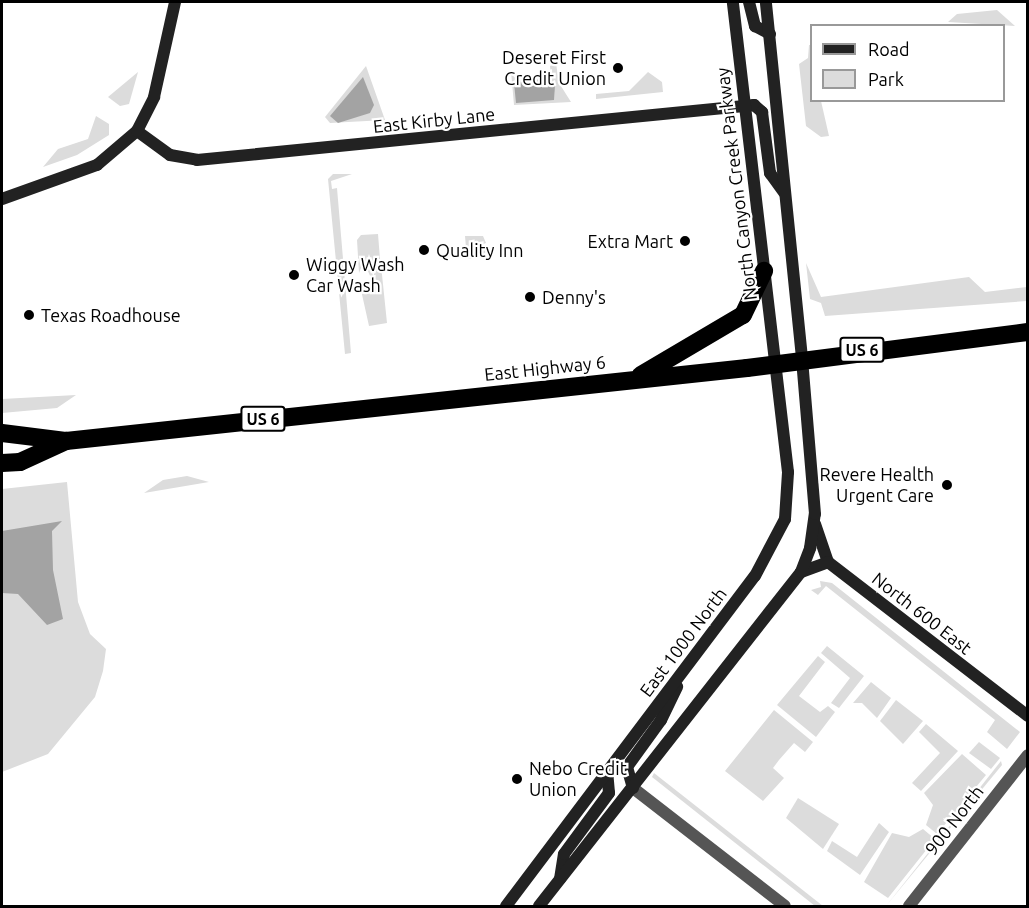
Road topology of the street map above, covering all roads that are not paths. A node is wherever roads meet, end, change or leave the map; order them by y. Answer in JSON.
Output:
{"nodes":[{"id":1,"x":175,"y":2,"type":"edge"},
{"id":2,"x":733,"y":2,"type":"edge"},
{"id":3,"x":749,"y":2,"type":"edge"},
{"id":4,"x":766,"y":2,"type":"edge"},
{"id":5,"x":770,"y":34,"type":"junction"},
{"id":6,"x":743,"y":106,"type":"junction"},
{"id":7,"x":137,"y":131,"type":"junction"},
{"id":8,"x":784,"y":192,"type":"junction"},
{"id":9,"x":2,"y":199,"type":"edge"},
{"id":10,"x":764,"y":271,"type":"junction"},
{"id":11,"x":1028,"y":332,"type":"edge"},
{"id":12,"x":802,"y":358,"type":"junction"},
{"id":13,"x":773,"y":363,"type":"junction"},
{"id":14,"x":634,"y":379,"type":"junction"},
{"id":15,"x":2,"y":434,"type":"edge"},
{"id":16,"x":66,"y":441,"type":"junction"},
{"id":17,"x":2,"y":463,"type":"edge"},
{"id":18,"x":814,"y":523,"type":"junction"},
{"id":19,"x":828,"y":562,"type":"junction"},
{"id":20,"x":801,"y":572,"type":"junction"},
{"id":21,"x":679,"y":677,"type":"junction"},
{"id":22,"x":1028,"y":717,"type":"edge"},
{"id":23,"x":1028,"y":755,"type":"edge"},
{"id":24,"x":608,"y":772,"type":"junction"},
{"id":25,"x":633,"y":788,"type":"junction"},
{"id":26,"x":560,"y":879,"type":"junction"},
{"id":27,"x":506,"y":906,"type":"edge"},
{"id":28,"x":539,"y":906,"type":"edge"},
{"id":29,"x":785,"y":906,"type":"edge"},
{"id":30,"x":909,"y":906,"type":"edge"}],
"edges":[{"from":1,"to":7,"type":"main road"},
{"from":2,"to":6,"type":"main road","name":"North Canyon Creek Parkway"},
{"from":3,"to":5,"type":"main road"},
{"from":4,"to":5,"type":"main road"},
{"from":5,"to":8,"type":"main road"},
{"from":6,"to":7,"type":"main road","name":"East Kirby Lane"},
{"from":6,"to":8,"type":"main road"},
{"from":6,"to":10,"type":"main road","name":"North Canyon Creek Parkway"},
{"from":7,"to":9,"type":"main road"},
{"from":8,"to":12,"type":"main road"},
{"from":10,"to":13,"type":"main road","name":"North Canyon Creek Parkway"},
{"from":10,"to":14,"type":"highway"},
{"from":11,"to":12,"type":"highway","name":"East Highway 6","number":"US 6"},
{"from":12,"to":13,"type":"highway","name":"East Highway 6","number":"US 6"},
{"from":12,"to":18,"type":"main road"},
{"from":13,"to":14,"type":"highway","name":"East Highway 6","number":"US 6"},
{"from":13,"to":21,"type":"main road","name":"East 1000 North"},
{"from":14,"to":16,"type":"highway","name":"East Highway 6","number":"US 6"},
{"from":15,"to":16,"type":"highway","name":"East Highway 6","number":"US 6"},
{"from":16,"to":17,"type":"highway","name":"East Highway 6","number":"US 6"},
{"from":18,"to":19,"type":"main road"},
{"from":18,"to":20,"type":"main road"},
{"from":19,"to":20,"type":"main road"},
{"from":19,"to":22,"type":"main road","name":"North 600 East"},
{"from":20,"to":25,"type":"main road"},
{"from":21,"to":24,"type":"main road","name":"East 1000 North"},
{"from":21,"to":25,"type":"main road"},
{"from":23,"to":30,"type":"street","name":"900 North"},
{"from":24,"to":26,"type":"main road"},
{"from":24,"to":27,"type":"main road","name":"East 1000 North"},
{"from":25,"to":26,"type":"main road"},
{"from":25,"to":29,"type":"street"},
{"from":26,"to":28,"type":"main road"}]}
